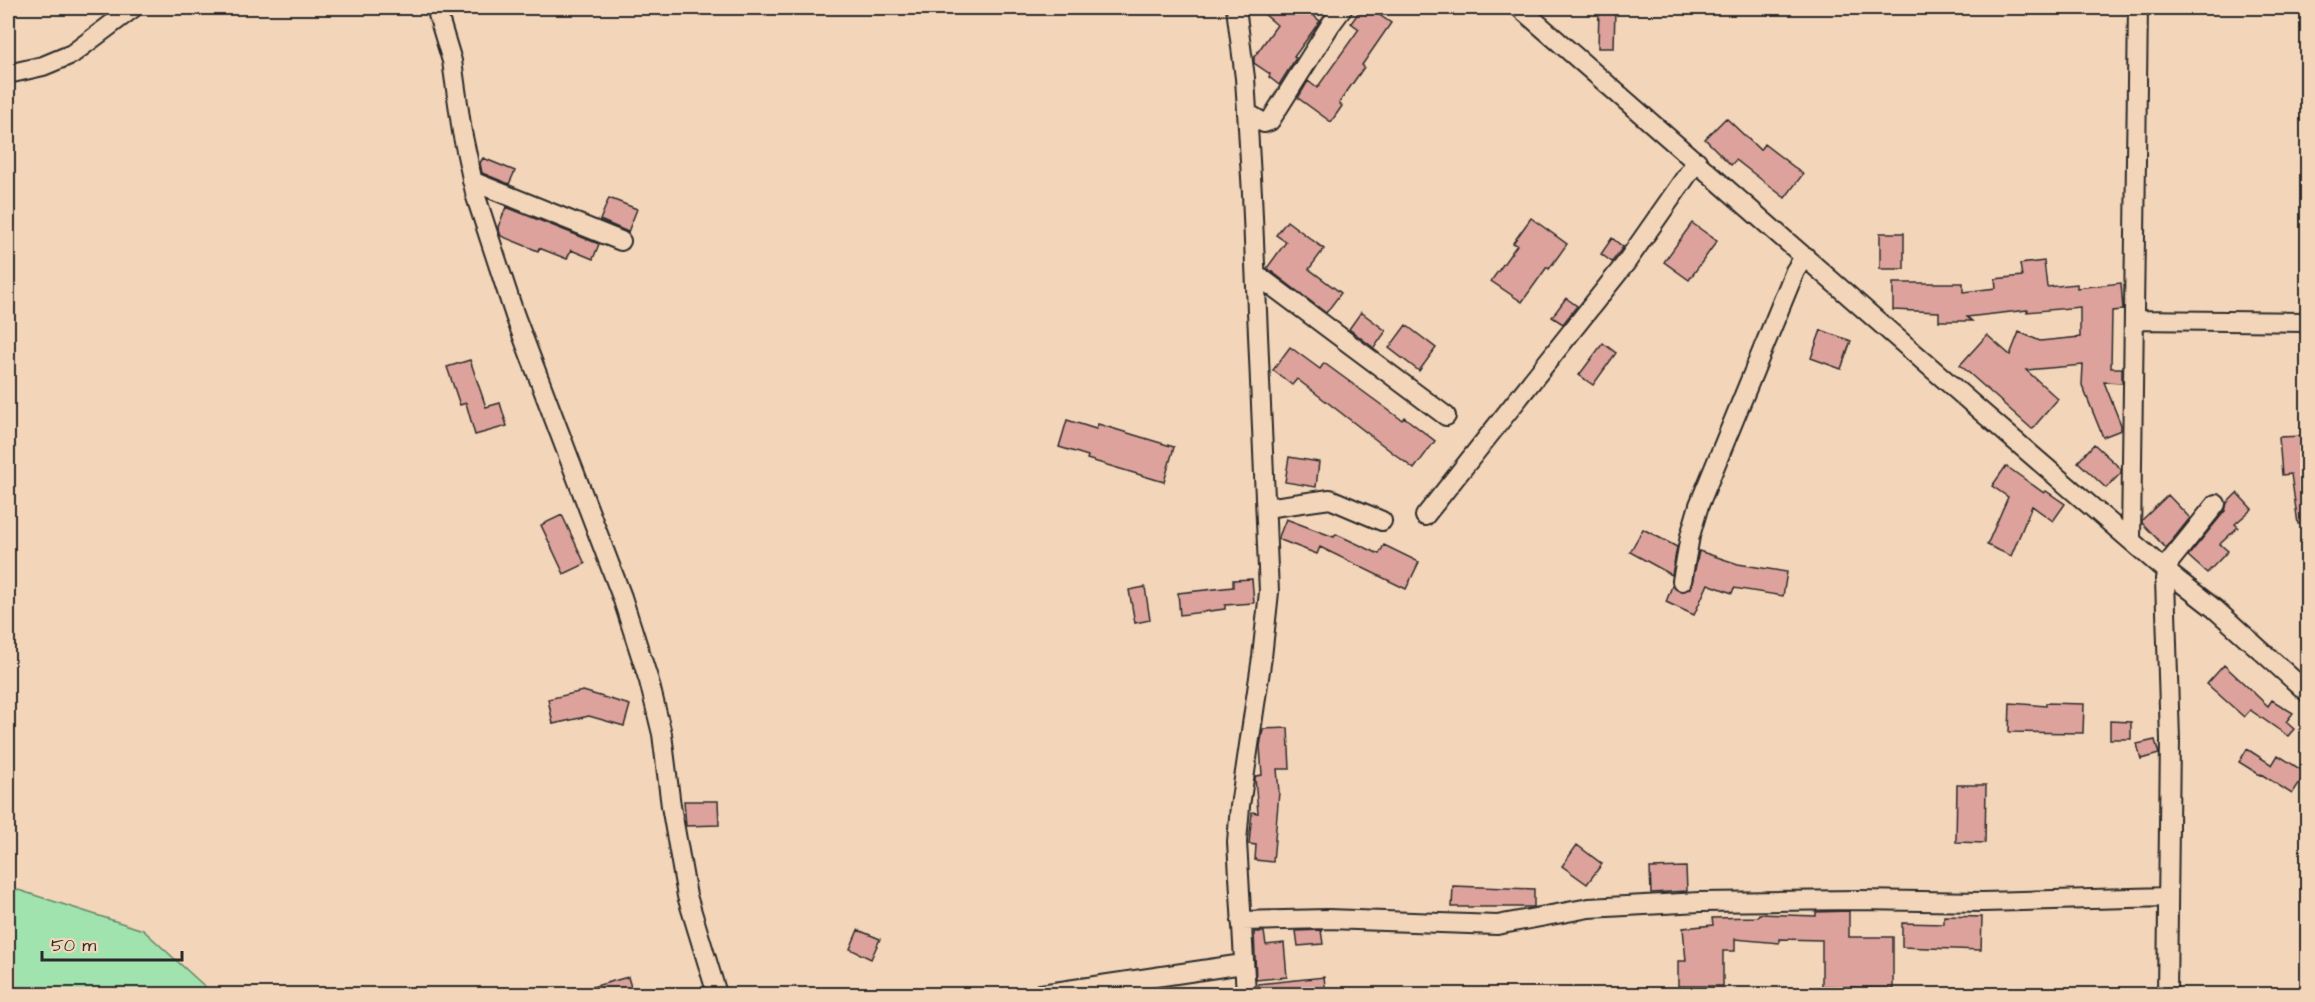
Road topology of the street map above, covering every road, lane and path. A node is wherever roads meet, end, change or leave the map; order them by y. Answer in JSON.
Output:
{"nodes":[{"id":1,"x":133,"y":8,"type":"edge"},
{"id":2,"x":436,"y":8,"type":"edge"},
{"id":3,"x":1236,"y":8,"type":"edge"},
{"id":4,"x":1343,"y":8,"type":"edge"},
{"id":5,"x":1520,"y":8,"type":"edge"},
{"id":6,"x":2138,"y":8,"type":"edge"},
{"id":7,"x":8,"y":74,"type":"edge"},
{"id":8,"x":1247,"y":113,"type":"junction"},
{"id":9,"x":1697,"y":161,"type":"junction"},
{"id":10,"x":472,"y":181,"type":"junction"},
{"id":11,"x":621,"y":241,"type":"dead end"},
{"id":12,"x":1805,"y":256,"type":"junction"},
{"id":13,"x":1256,"y":274,"type":"junction"},
{"id":14,"x":2134,"y":320,"type":"junction"},
{"id":15,"x":2307,"y":322,"type":"edge"},
{"id":16,"x":1446,"y":416,"type":"dead end"},
{"id":17,"x":2216,"y":504,"type":"dead end"},
{"id":18,"x":1266,"y":508,"type":"junction"},
{"id":19,"x":1425,"y":516,"type":"dead end"},
{"id":20,"x":1382,"y":521,"type":"dead end"},
{"id":21,"x":2131,"y":539,"type":"junction"},
{"id":22,"x":2166,"y":571,"type":"junction"},
{"id":23,"x":1682,"y":581,"type":"dead end"},
{"id":24,"x":2307,"y":693,"type":"edge"},
{"id":25,"x":2168,"y":897,"type":"junction"},
{"id":26,"x":1241,"y":921,"type":"junction"},
{"id":27,"x":1243,"y":964,"type":"junction"},
{"id":28,"x":717,"y":994,"type":"edge"},
{"id":29,"x":1041,"y":994,"type":"edge"},
{"id":30,"x":1246,"y":994,"type":"edge"},
{"id":31,"x":2167,"y":994,"type":"edge"}],
"edges":[{"from":1,"to":7,"type":"street"},
{"from":2,"to":10,"type":"street"},
{"from":3,"to":8,"type":"street"},
{"from":4,"to":8,"type":"street"},
{"from":5,"to":9,"type":"street"},
{"from":6,"to":14,"type":"street"},
{"from":8,"to":13,"type":"street"},
{"from":9,"to":12,"type":"street"},
{"from":9,"to":19,"type":"street"},
{"from":10,"to":11,"type":"street"},
{"from":10,"to":28,"type":"street"},
{"from":12,"to":21,"type":"street"},
{"from":12,"to":23,"type":"street"},
{"from":13,"to":16,"type":"street"},
{"from":13,"to":18,"type":"street"},
{"from":14,"to":15,"type":"street"},
{"from":14,"to":21,"type":"street"},
{"from":17,"to":22,"type":"street"},
{"from":18,"to":20,"type":"street"},
{"from":18,"to":26,"type":"street"},
{"from":21,"to":22,"type":"street"},
{"from":22,"to":24,"type":"street"},
{"from":22,"to":25,"type":"street"},
{"from":25,"to":26,"type":"street"},
{"from":25,"to":31,"type":"street"},
{"from":26,"to":27,"type":"street"},
{"from":27,"to":29,"type":"street"},
{"from":27,"to":30,"type":"street"}]}
